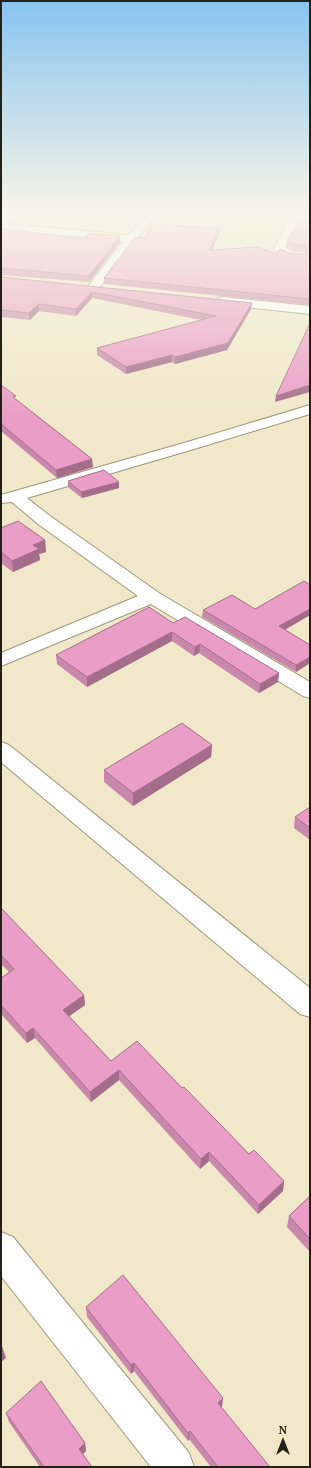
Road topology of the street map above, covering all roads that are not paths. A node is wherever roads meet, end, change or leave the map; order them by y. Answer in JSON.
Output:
{"nodes":[{"id":1,"x":99,"y":280,"type":"edge"},
{"id":2,"x":78,"y":287,"type":"edge"},
{"id":3,"x":93,"y":288,"type":"junction"},
{"id":4,"x":108,"y":290,"type":"edge"},
{"id":5,"x":213,"y":301,"type":"edge"},
{"id":6,"x":310,"y":310,"type":"edge"},
{"id":7,"x":310,"y":409,"type":"edge"},
{"id":8,"x":8,"y":498,"type":"edge"},
{"id":9,"x":152,"y":597,"type":"junction"},
{"id":10,"x":1,"y":660,"type":"edge"},
{"id":11,"x":310,"y":691,"type":"edge"},
{"id":12,"x":1,"y":750,"type":"edge"},
{"id":13,"x":310,"y":1005,"type":"edge"},
{"id":14,"x":1,"y":1249,"type":"edge"},
{"id":15,"x":175,"y":1467,"type":"edge"}],
"edges":[{"from":1,"to":3,"type":"street"},
{"from":2,"to":3,"type":"street"},
{"from":3,"to":4,"type":"street"},
{"from":5,"to":6,"type":"street"},
{"from":7,"to":8,"type":"street"},
{"from":8,"to":9,"type":"street"},
{"from":9,"to":10,"type":"street"},
{"from":9,"to":11,"type":"street"},
{"from":12,"to":13,"type":"street"},
{"from":14,"to":15,"type":"street"}]}
